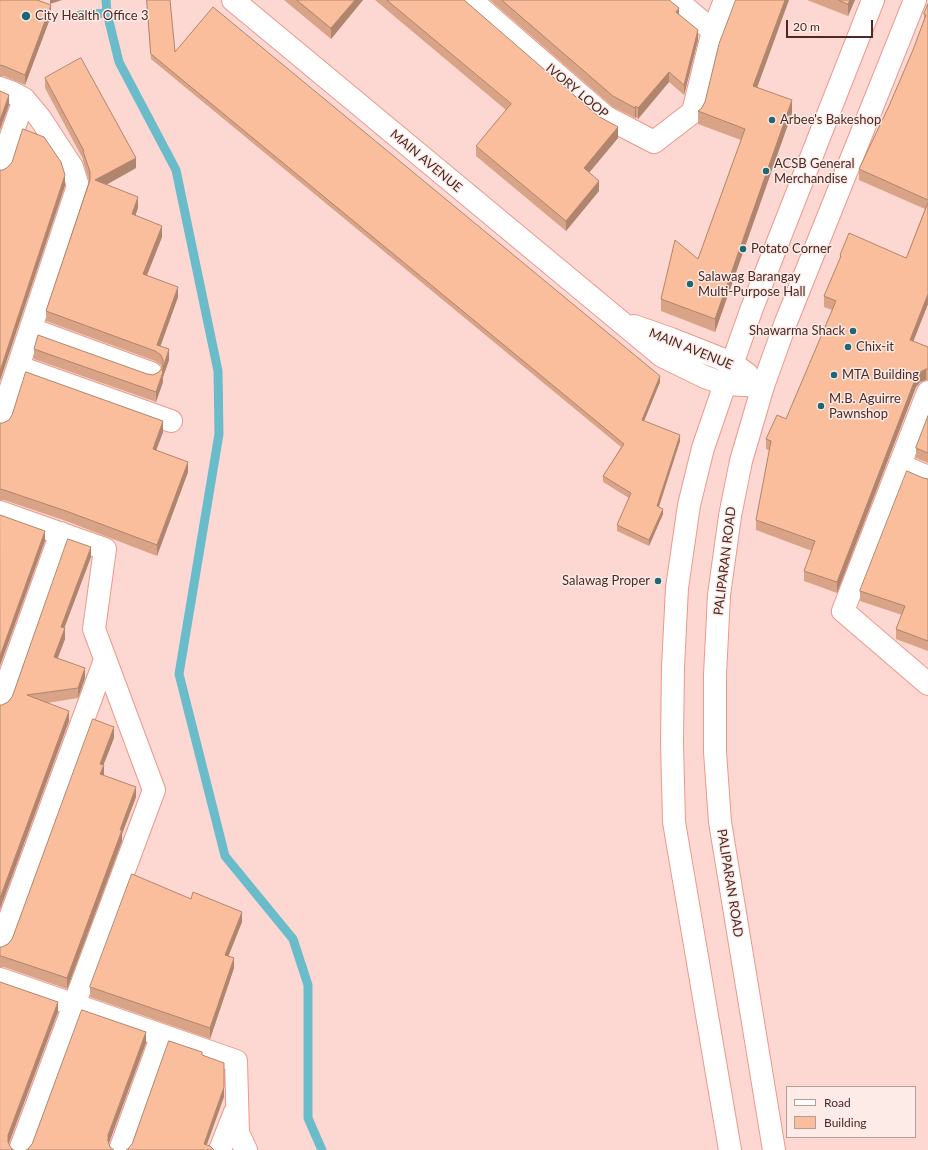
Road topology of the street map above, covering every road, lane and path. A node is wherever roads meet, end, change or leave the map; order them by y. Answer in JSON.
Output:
{"nodes":[{"id":1,"x":233,"y":0,"type":"edge"},
{"id":2,"x":471,"y":0,"type":"edge"},
{"id":3,"x":676,"y":0,"type":"edge"},
{"id":4,"x":725,"y":0,"type":"edge"},
{"id":5,"x":873,"y":0,"type":"edge"},
{"id":6,"x":915,"y":0,"type":"edge"},
{"id":7,"x":713,"y":31,"type":"junction"},
{"id":8,"x":0,"y":88,"type":"edge"},
{"id":9,"x":24,"y":99,"type":"junction"},
{"id":10,"x":0,"y":168,"type":"edge"},
{"id":11,"x":31,"y":329,"type":"junction"},
{"id":12,"x":19,"y":367,"type":"junction"},
{"id":13,"x":151,"y":373,"type":"edge"},
{"id":14,"x":728,"y":374,"type":"junction"},
{"id":15,"x":763,"y":386,"type":"junction"},
{"id":16,"x":928,"y":392,"type":"edge"},
{"id":17,"x":0,"y":421,"type":"edge"},
{"id":18,"x":171,"y":421,"type":"dead end"},
{"id":19,"x":900,"y":465,"type":"junction"},
{"id":20,"x":928,"y":476,"type":"edge"},
{"id":21,"x":0,"y":512,"type":"edge"},
{"id":22,"x":61,"y":533,"type":"junction"},
{"id":23,"x":105,"y":660,"type":"junction"},
{"id":24,"x":926,"y":676,"type":"edge"},
{"id":25,"x":0,"y":703,"type":"edge"},
{"id":26,"x":0,"y":945,"type":"edge"},
{"id":27,"x":0,"y":979,"type":"edge"},
{"id":28,"x":74,"y":1005,"type":"junction"},
{"id":29,"x":162,"y":1035,"type":"junction"},
{"id":30,"x":237,"y":1107,"type":"junction"},
{"id":31,"x":20,"y":1150,"type":"edge"},
{"id":32,"x":120,"y":1150,"type":"edge"},
{"id":33,"x":220,"y":1150,"type":"edge"},
{"id":34,"x":246,"y":1150,"type":"edge"},
{"id":35,"x":730,"y":1150,"type":"edge"},
{"id":36,"x":774,"y":1150,"type":"edge"}],
"edges":[{"from":1,"to":14,"type":"street","name":"MAIN AVENUE"},
{"from":2,"to":7,"type":"street","name":"IVORY LOOP"},
{"from":3,"to":7,"type":"street"},
{"from":4,"to":7,"type":"street","name":"IVORY LOOP"},
{"from":5,"to":14,"type":"street"},
{"from":6,"to":15,"type":"street","name":"PALIPARAN ROAD"},
{"from":8,"to":9,"type":"street"},
{"from":9,"to":10,"type":"street"},
{"from":9,"to":11,"type":"street"},
{"from":11,"to":12,"type":"street"},
{"from":11,"to":13,"type":"street"},
{"from":12,"to":17,"type":"street"},
{"from":12,"to":18,"type":"street"},
{"from":14,"to":15,"type":"street","name":"MAIN AVENUE"},
{"from":14,"to":35,"type":"street"},
{"from":15,"to":36,"type":"street","name":"PALIPARAN ROAD"},
{"from":16,"to":19,"type":"street"},
{"from":19,"to":20,"type":"street"},
{"from":19,"to":24,"type":"street"},
{"from":21,"to":22,"type":"street"},
{"from":22,"to":23,"type":"street"},
{"from":22,"to":25,"type":"street"},
{"from":23,"to":26,"type":"street"},
{"from":23,"to":28,"type":"street"},
{"from":27,"to":28,"type":"street"},
{"from":28,"to":29,"type":"street"},
{"from":28,"to":31,"type":"street"},
{"from":29,"to":30,"type":"street"},
{"from":29,"to":32,"type":"street"},
{"from":30,"to":33,"type":"street"},
{"from":30,"to":34,"type":"street"}]}
